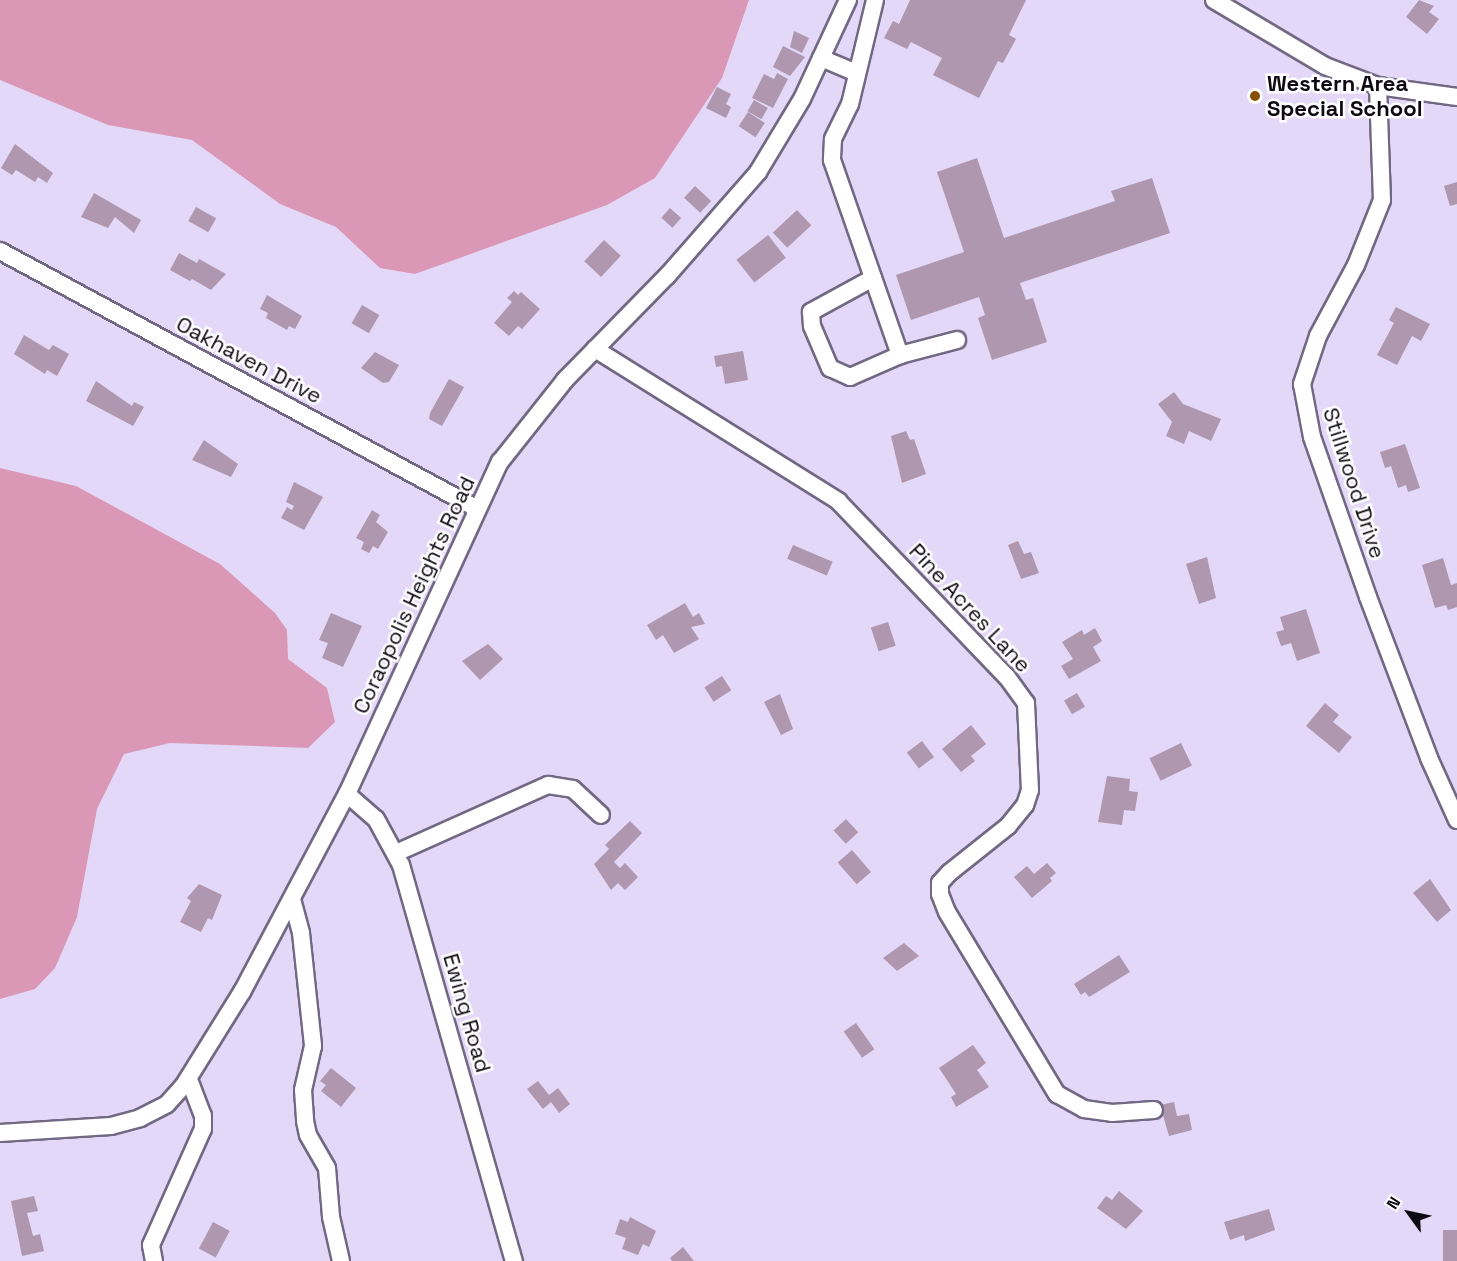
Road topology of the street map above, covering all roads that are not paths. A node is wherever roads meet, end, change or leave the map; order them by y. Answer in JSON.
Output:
{"nodes":[{"id":1,"x":848,"y":0,"type":"edge"},
{"id":2,"x":875,"y":0,"type":"edge"},
{"id":3,"x":1214,"y":0,"type":"edge"},
{"id":4,"x":821,"y":58,"type":"junction"},
{"id":5,"x":857,"y":73,"type":"junction"},
{"id":6,"x":1378,"y":86,"type":"junction"},
{"id":7,"x":1457,"y":97,"type":"edge"},
{"id":8,"x":0,"y":251,"type":"edge"},
{"id":9,"x":873,"y":278,"type":"junction"},
{"id":10,"x":957,"y":340,"type":"dead end"},
{"id":11,"x":595,"y":349,"type":"junction"},
{"id":12,"x":900,"y":356,"type":"junction"},
{"id":13,"x":476,"y":508,"type":"junction"},
{"id":14,"x":347,"y":794,"type":"junction"},
{"id":15,"x":601,"y":815,"type":"dead end"},
{"id":16,"x":1457,"y":819,"type":"edge"},
{"id":17,"x":396,"y":853,"type":"junction"},
{"id":18,"x":292,"y":899,"type":"junction"},
{"id":19,"x":189,"y":1079,"type":"junction"},
{"id":20,"x":1154,"y":1110,"type":"dead end"},
{"id":21,"x":0,"y":1133,"type":"edge"},
{"id":22,"x":154,"y":1261,"type":"edge"},
{"id":23,"x":341,"y":1261,"type":"edge"},
{"id":24,"x":514,"y":1261,"type":"edge"}],
"edges":[{"from":1,"to":4,"type":"street","name":"Coraopolis Heights Road"},
{"from":2,"to":5,"type":"street"},
{"from":3,"to":6,"type":"street"},
{"from":4,"to":5,"type":"street"},
{"from":4,"to":11,"type":"street","name":"Coraopolis Heights Road"},
{"from":5,"to":9,"type":"street"},
{"from":6,"to":7,"type":"street"},
{"from":6,"to":16,"type":"street","name":"Stillwood Drive"},
{"from":8,"to":13,"type":"street","name":"Oakhaven Drive"},
{"from":9,"to":12,"type":"street"},
{"from":9,"to":12,"type":"street"},
{"from":10,"to":12,"type":"street"},
{"from":11,"to":13,"type":"street","name":"Coraopolis Heights Road"},
{"from":11,"to":20,"type":"street","name":"Pine Acres Lane"},
{"from":13,"to":14,"type":"street","name":"Coraopolis Heights Road"},
{"from":14,"to":17,"type":"street","name":"Ewing Road"},
{"from":14,"to":18,"type":"street","name":"Coraopolis Heights Road"},
{"from":15,"to":17,"type":"street"},
{"from":17,"to":24,"type":"street","name":"Ewing Road"},
{"from":18,"to":19,"type":"street","name":"Coraopolis Heights Road"},
{"from":18,"to":23,"type":"street"},
{"from":19,"to":21,"type":"street","name":"Coraopolis Heights Road"},
{"from":19,"to":22,"type":"street"}]}
